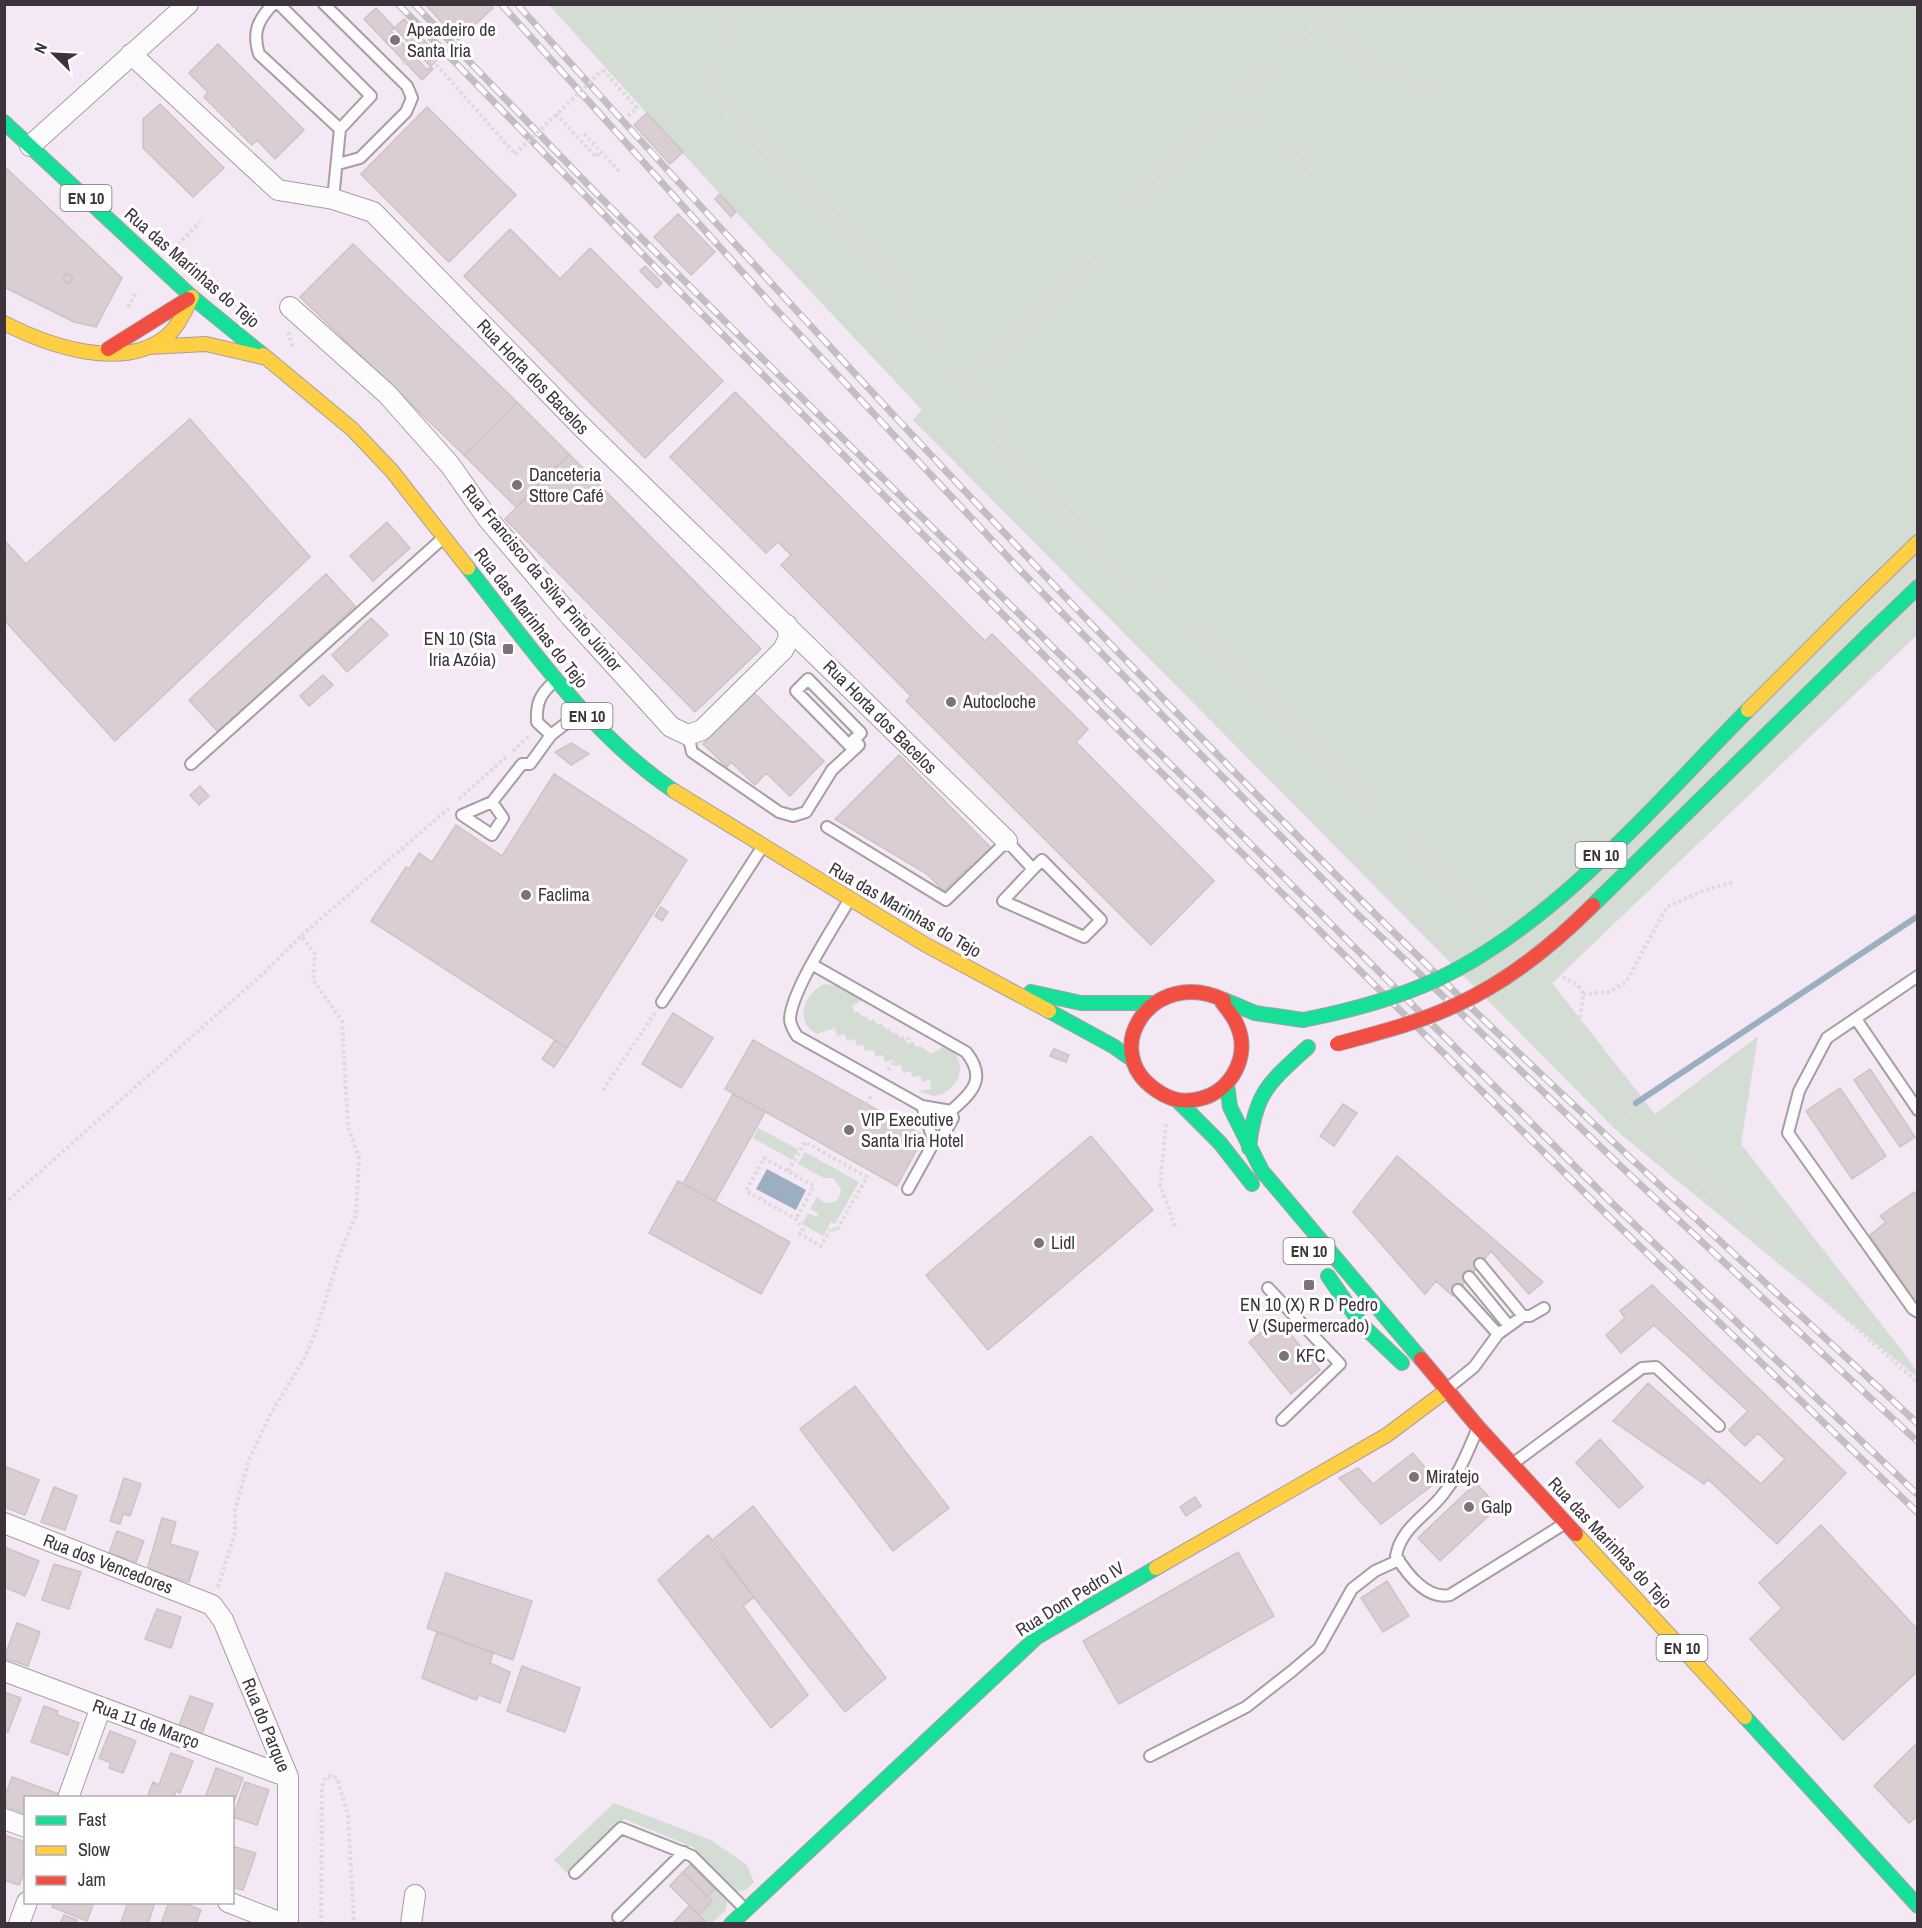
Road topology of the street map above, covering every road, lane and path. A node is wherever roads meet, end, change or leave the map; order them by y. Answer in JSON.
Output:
{"nodes":[{"id":1,"x":188,"y":4,"type":"edge"},
{"id":2,"x":273,"y":4,"type":"edge"},
{"id":3,"x":279,"y":4,"type":"edge"},
{"id":4,"x":324,"y":4,"type":"edge"},
{"id":5,"x":708,"y":4,"type":"edge"},
{"id":6,"x":1341,"y":4,"type":"edge"},
{"id":7,"x":1310,"y":28,"type":"junction"},
{"id":8,"x":131,"y":54,"type":"junction"},
{"id":9,"x":393,"y":73,"type":"junction"},
{"id":10,"x":1438,"y":88,"type":"dead end"},
{"id":11,"x":1230,"y":106,"type":"junction"},
{"id":12,"x":556,"y":114,"type":"junction"},
{"id":13,"x":627,"y":117,"type":"dead end"},
{"id":14,"x":4,"y":122,"type":"edge"},
{"id":15,"x":340,"y":129,"type":"junction"},
{"id":16,"x":584,"y":134,"type":"dead end"},
{"id":17,"x":30,"y":146,"type":"junction"},
{"id":18,"x":601,"y":152,"type":"junction"},
{"id":19,"x":338,"y":164,"type":"junction"},
{"id":20,"x":1312,"y":171,"type":"dead end"},
{"id":21,"x":620,"y":172,"type":"dead end"},
{"id":22,"x":333,"y":199,"type":"junction"},
{"id":23,"x":200,"y":222,"type":"dead end"},
{"id":24,"x":141,"y":250,"type":"junction"},
{"id":25,"x":172,"y":251,"type":"dead end"},
{"id":26,"x":157,"y":286,"type":"dead end"},
{"id":27,"x":192,"y":297,"type":"junction"},
{"id":28,"x":158,"y":301,"type":"dead end"},
{"id":29,"x":290,"y":307,"type":"dead end"},
{"id":30,"x":4,"y":323,"type":"edge"},
{"id":31,"x":144,"y":325,"type":"junction"},
{"id":32,"x":150,"y":347,"type":"junction"},
{"id":33,"x":106,"y":351,"type":"junction"},
{"id":34,"x":269,"y":359,"type":"junction"},
{"id":35,"x":963,"y":376,"type":"junction"},
{"id":36,"x":978,"y":377,"type":"junction"},
{"id":37,"x":972,"y":393,"type":"junction"},
{"id":38,"x":445,"y":537,"type":"junction"},
{"id":39,"x":1917,"y":542,"type":"edge"},
{"id":40,"x":1917,"y":587,"type":"edge"},
{"id":41,"x":787,"y":625,"type":"junction"},
{"id":42,"x":841,"y":678,"type":"junction"},
{"id":43,"x":556,"y":680,"type":"junction"},
{"id":44,"x":824,"y":695,"type":"junction"},
{"id":45,"x":865,"y":702,"type":"junction"},
{"id":46,"x":582,"y":711,"type":"junction"},
{"id":47,"x":847,"y":719,"type":"junction"},
{"id":48,"x":542,"y":725,"type":"junction"},
{"id":49,"x":551,"y":735,"type":"junction"},
{"id":50,"x":688,"y":735,"type":"junction"},
{"id":51,"x":854,"y":739,"type":"junction"},
{"id":52,"x":191,"y":764,"type":"dead end"},
{"id":53,"x":492,"y":801,"type":"dead end"},
{"id":54,"x":827,"y":827,"type":"dead end"},
{"id":55,"x":1007,"y":841,"type":"junction"},
{"id":56,"x":762,"y":846,"type":"junction"},
{"id":57,"x":1033,"y":869,"type":"junction"},
{"id":58,"x":1734,"y":882,"type":"dead end"},
{"id":59,"x":850,"y":899,"type":"junction"},
{"id":60,"x":1497,"y":924,"type":"dead end"},
{"id":61,"x":301,"y":936,"type":"junction"},
{"id":62,"x":813,"y":965,"type":"junction"},
{"id":63,"x":1545,"y":966,"type":"dead end"},
{"id":64,"x":1917,"y":976,"type":"edge"},
{"id":65,"x":986,"y":978,"type":"junction"},
{"id":66,"x":1583,"y":994,"type":"junction"},
{"id":67,"x":662,"y":1002,"type":"joint"},
{"id":68,"x":1222,"y":1002,"type":"junction"},
{"id":69,"x":1152,"y":1003,"type":"junction"},
{"id":70,"x":1856,"y":1018,"type":"junction"},
{"id":71,"x":917,"y":1024,"type":"junction"},
{"id":72,"x":1323,"y":1045,"type":"junction"},
{"id":73,"x":1288,"y":1049,"type":"dead end"},
{"id":74,"x":1259,"y":1057,"type":"dead end"},
{"id":75,"x":1133,"y":1060,"type":"junction"},
{"id":76,"x":1240,"y":1065,"type":"junction"},
{"id":77,"x":880,"y":1082,"type":"junction"},
{"id":78,"x":1227,"y":1085,"type":"junction"},
{"id":79,"x":603,"y":1090,"type":"dead end"},
{"id":80,"x":1178,"y":1101,"type":"junction"},
{"id":81,"x":866,"y":1104,"type":"dead end"},
{"id":82,"x":922,"y":1106,"type":"junction"},
{"id":83,"x":1917,"y":1110,"type":"edge"},
{"id":84,"x":951,"y":1111,"type":"junction"},
{"id":85,"x":1167,"y":1119,"type":"dead end"},
{"id":86,"x":934,"y":1142,"type":"junction"},
{"id":87,"x":1249,"y":1148,"type":"junction"},
{"id":88,"x":788,"y":1171,"type":"junction"},
{"id":89,"x":908,"y":1190,"type":"dead end"},
{"id":90,"x":1262,"y":1195,"type":"dead end"},
{"id":91,"x":4,"y":1204,"type":"edge"},
{"id":92,"x":796,"y":1219,"type":"junction"},
{"id":93,"x":1176,"y":1228,"type":"dead end"},
{"id":94,"x":1480,"y":1264,"type":"dead end"},
{"id":95,"x":1320,"y":1266,"type":"dead end"},
{"id":96,"x":1469,"y":1277,"type":"dead end"},
{"id":97,"x":1269,"y":1288,"type":"dead end"},
{"id":98,"x":1458,"y":1290,"type":"dead end"},
{"id":99,"x":1544,"y":1308,"type":"dead end"},
{"id":100,"x":1917,"y":1312,"type":"edge"},
{"id":101,"x":1523,"y":1316,"type":"junction"},
{"id":102,"x":1509,"y":1326,"type":"junction"},
{"id":103,"x":1498,"y":1334,"type":"junction"},
{"id":104,"x":1917,"y":1383,"type":"edge"},
{"id":105,"x":1447,"y":1389,"type":"junction"},
{"id":106,"x":1282,"y":1420,"type":"dead end"},
{"id":107,"x":1719,"y":1426,"type":"dead end"},
{"id":108,"x":1478,"y":1427,"type":"junction"},
{"id":109,"x":1512,"y":1464,"type":"junction"},
{"id":110,"x":1566,"y":1522,"type":"junction"},
{"id":111,"x":4,"y":1523,"type":"edge"},
{"id":112,"x":1399,"y":1560,"type":"junction"},
{"id":113,"x":212,"y":1605,"type":"junction"},
{"id":114,"x":4,"y":1671,"type":"edge"},
{"id":115,"x":101,"y":1707,"type":"junction"},
{"id":116,"x":1150,"y":1756,"type":"dead end"},
{"id":117,"x":288,"y":1777,"type":"junction"},
{"id":118,"x":68,"y":1796,"type":"edge"},
{"id":119,"x":4,"y":1819,"type":"edge"},
{"id":120,"x":24,"y":1826,"type":"edge"},
{"id":121,"x":684,"y":1852,"type":"junction"},
{"id":122,"x":575,"y":1873,"type":"dead end"},
{"id":123,"x":415,"y":1895,"type":"dead end"},
{"id":124,"x":26,"y":1904,"type":"edge"},
{"id":125,"x":234,"y":1904,"type":"edge"},
{"id":126,"x":1917,"y":1906,"type":"edge"},
{"id":127,"x":746,"y":1909,"type":"junction"},
{"id":128,"x":618,"y":1917,"type":"dead end"},
{"id":129,"x":19,"y":1923,"type":"edge"},
{"id":130,"x":286,"y":1923,"type":"edge"},
{"id":131,"x":321,"y":1923,"type":"edge"},
{"id":132,"x":354,"y":1923,"type":"edge"},
{"id":133,"x":411,"y":1923,"type":"edge"},
{"id":134,"x":731,"y":1923,"type":"edge"}],
"edges":[{"from":1,"to":8,"type":"street"},
{"from":2,"to":15,"type":"lane"},
{"from":3,"to":15,"type":"lane"},
{"from":4,"to":9,"type":"lane"},
{"from":5,"to":35,"type":"path"},
{"from":6,"to":7,"type":"path"},
{"from":7,"to":10,"type":"path"},
{"from":7,"to":11,"type":"path"},
{"from":8,"to":17,"type":"street"},
{"from":8,"to":22,"type":"street","name":"Rua Horta dos Bacelos"},
{"from":9,"to":12,"type":"path","bridge":true},
{"from":9,"to":19,"type":"lane"},
{"from":11,"to":20,"type":"path"},
{"from":11,"to":36,"type":"path"},
{"from":12,"to":13,"type":"path","bridge":true},
{"from":12,"to":18,"type":"path"},
{"from":14,"to":17,"type":"main road","name":"Rua das Marinhas do Tejo","number":"EN 10"},
{"from":15,"to":19,"type":"lane"},
{"from":16,"to":18,"type":"path"},
{"from":17,"to":24,"type":"main road","name":"Rua das Marinhas do Tejo","number":"EN 10"},
{"from":18,"to":21,"type":"path"},
{"from":19,"to":22,"type":"lane"},
{"from":22,"to":41,"type":"street","name":"Rua Horta dos Bacelos"},
{"from":23,"to":25,"type":"path"},
{"from":24,"to":26,"type":"main road"},
{"from":24,"to":27,"type":"main road","name":"Rua das Marinhas do Tejo","number":"EN 10"},
{"from":27,"to":31,"type":"main road"},
{"from":27,"to":32,"type":"main road"},
{"from":27,"to":34,"type":"main road","name":"Rua das Marinhas do Tejo","number":"EN 10"},
{"from":28,"to":31,"type":"main road"},
{"from":29,"to":50,"type":"street","name":"Rua Francisco da Silva Pinto Júnior"},
{"from":30,"to":33,"type":"main road"},
{"from":31,"to":33,"type":"main road"},
{"from":32,"to":33,"type":"main road"},
{"from":32,"to":34,"type":"main road"},
{"from":34,"to":38,"type":"main road","name":"Rua das Marinhas do Tejo","number":"EN 10"},
{"from":35,"to":36,"type":"path"},
{"from":35,"to":37,"type":"path"},
{"from":36,"to":37,"type":"path"},
{"from":37,"to":60,"type":"path"},
{"from":38,"to":43,"type":"main road","name":"Rua das Marinhas do Tejo","number":"EN 10"},
{"from":38,"to":52,"type":"lane"},
{"from":39,"to":68,"type":"main road","number":"EN 10","bridge":true},
{"from":40,"to":72,"type":"main road","number":"EN 10","bridge":true},
{"from":41,"to":42,"type":"street","name":"Rua Horta dos Bacelos"},
{"from":41,"to":50,"type":"street"},
{"from":42,"to":44,"type":"lane"},
{"from":42,"to":45,"type":"street","name":"Rua Horta dos Bacelos"},
{"from":43,"to":46,"type":"main road","name":"Rua das Marinhas do Tejo","number":"EN 10"},
{"from":43,"to":48,"type":"lane"},
{"from":44,"to":47,"type":"lane"},
{"from":44,"to":51,"type":"lane"},
{"from":45,"to":47,"type":"lane"},
{"from":45,"to":55,"type":"street","name":"Rua Horta dos Bacelos"},
{"from":46,"to":49,"type":"lane"},
{"from":46,"to":56,"type":"main road","name":"Rua das Marinhas do Tejo","number":"EN 10"},
{"from":47,"to":51,"type":"lane"},
{"from":48,"to":49,"type":"lane"},
{"from":48,"to":61,"type":"path"},
{"from":49,"to":53,"type":"lane"},
{"from":50,"to":51,"type":"lane"},
{"from":54,"to":55,"type":"lane"},
{"from":55,"to":57,"type":"lane"},
{"from":56,"to":59,"type":"main road","name":"Rua das Marinhas do Tejo","number":"EN 10"},
{"from":56,"to":67,"type":"lane"},
{"from":57,"to":57,"type":"lane"},
{"from":58,"to":66,"type":"path"},
{"from":59,"to":62,"type":"lane"},
{"from":59,"to":65,"type":"main road","name":"Rua das Marinhas do Tejo","number":"EN 10"},
{"from":61,"to":91,"type":"path"},
{"from":61,"to":113,"type":"path"},
{"from":62,"to":71,"type":"lane"},
{"from":62,"to":77,"type":"lane"},
{"from":63,"to":66,"type":"path"},
{"from":64,"to":70,"type":"lane"},
{"from":65,"to":69,"type":"main road","number":"EN 10"},
{"from":65,"to":75,"type":"main road","name":"Rua das Marinhas do Tejo","number":"EN 10"},
{"from":66,"to":104,"type":"path"},
{"from":67,"to":79,"type":"path"},
{"from":68,"to":69,"type":"main road"},
{"from":68,"to":76,"type":"main road"},
{"from":69,"to":75,"type":"main road"},
{"from":70,"to":83,"type":"lane"},
{"from":70,"to":100,"type":"lane"},
{"from":71,"to":77,"type":"path"},
{"from":71,"to":84,"type":"lane"},
{"from":72,"to":73,"type":"main road","number":"EN 10"},
{"from":72,"to":87,"type":"main road","number":"EN 10"},
{"from":74,"to":76,"type":"main road"},
{"from":75,"to":80,"type":"main road"},
{"from":76,"to":78,"type":"main road"},
{"from":77,"to":81,"type":"path"},
{"from":77,"to":82,"type":"lane"},
{"from":78,"to":80,"type":"main road"},
{"from":78,"to":87,"type":"main road","name":"Rua das Marinhas do Tejo","number":"EN 10"},
{"from":80,"to":90,"type":"main road"},
{"from":82,"to":84,"type":"lane"},
{"from":82,"to":86,"type":"lane"},
{"from":84,"to":86,"type":"lane"},
{"from":85,"to":93,"type":"path"},
{"from":86,"to":89,"type":"lane"},
{"from":87,"to":105,"type":"main road","name":"Rua das Marinhas do Tejo","number":"EN 10"},
{"from":88,"to":92,"type":"path"},
{"from":88,"to":92,"type":"path"},
{"from":88,"to":92,"type":"path"},
{"from":94,"to":101,"type":"lane"},
{"from":95,"to":105,"type":"main road","name":"Rua das Marinhas do Tejo","number":"EN 10"},
{"from":96,"to":102,"type":"lane"},
{"from":97,"to":106,"type":"lane"},
{"from":98,"to":103,"type":"lane"},
{"from":99,"to":101,"type":"lane"},
{"from":101,"to":102,"type":"lane"},
{"from":102,"to":103,"type":"lane"},
{"from":103,"to":105,"type":"lane"},
{"from":105,"to":108,"type":"main road","name":"Rua das Marinhas do Tejo","number":"EN 10"},
{"from":105,"to":127,"type":"main road","name":"Rua Dom Pedro IV"},
{"from":107,"to":109,"type":"lane"},
{"from":108,"to":109,"type":"main road","name":"Rua das Marinhas do Tejo","number":"EN 10"},
{"from":108,"to":112,"type":"lane"},
{"from":109,"to":110,"type":"main road","name":"Rua das Marinhas do Tejo","number":"EN 10"},
{"from":110,"to":112,"type":"lane"},
{"from":110,"to":126,"type":"main road","name":"Rua das Marinhas do Tejo","number":"EN 10"},
{"from":111,"to":113,"type":"street","name":"Rua dos Vencedores"},
{"from":112,"to":116,"type":"lane"},
{"from":113,"to":117,"type":"street","name":"Rua do Parque"},
{"from":114,"to":115,"type":"street","name":"Rua 11 de Março"},
{"from":115,"to":117,"type":"street","name":"Rua 11 de Março"},
{"from":115,"to":118,"type":"street"},
{"from":117,"to":130,"type":"street","name":"Rua do Parque"},
{"from":119,"to":120,"type":"street"},
{"from":121,"to":122,"type":"lane"},
{"from":121,"to":127,"type":"lane"},
{"from":121,"to":128,"type":"lane"},
{"from":123,"to":133,"type":"street"},
{"from":124,"to":129,"type":"street"},
{"from":125,"to":130,"type":"street"},
{"from":127,"to":134,"type":"main road","name":"Rua Dom Pedro IV"},
{"from":131,"to":132,"type":"path"}]}
